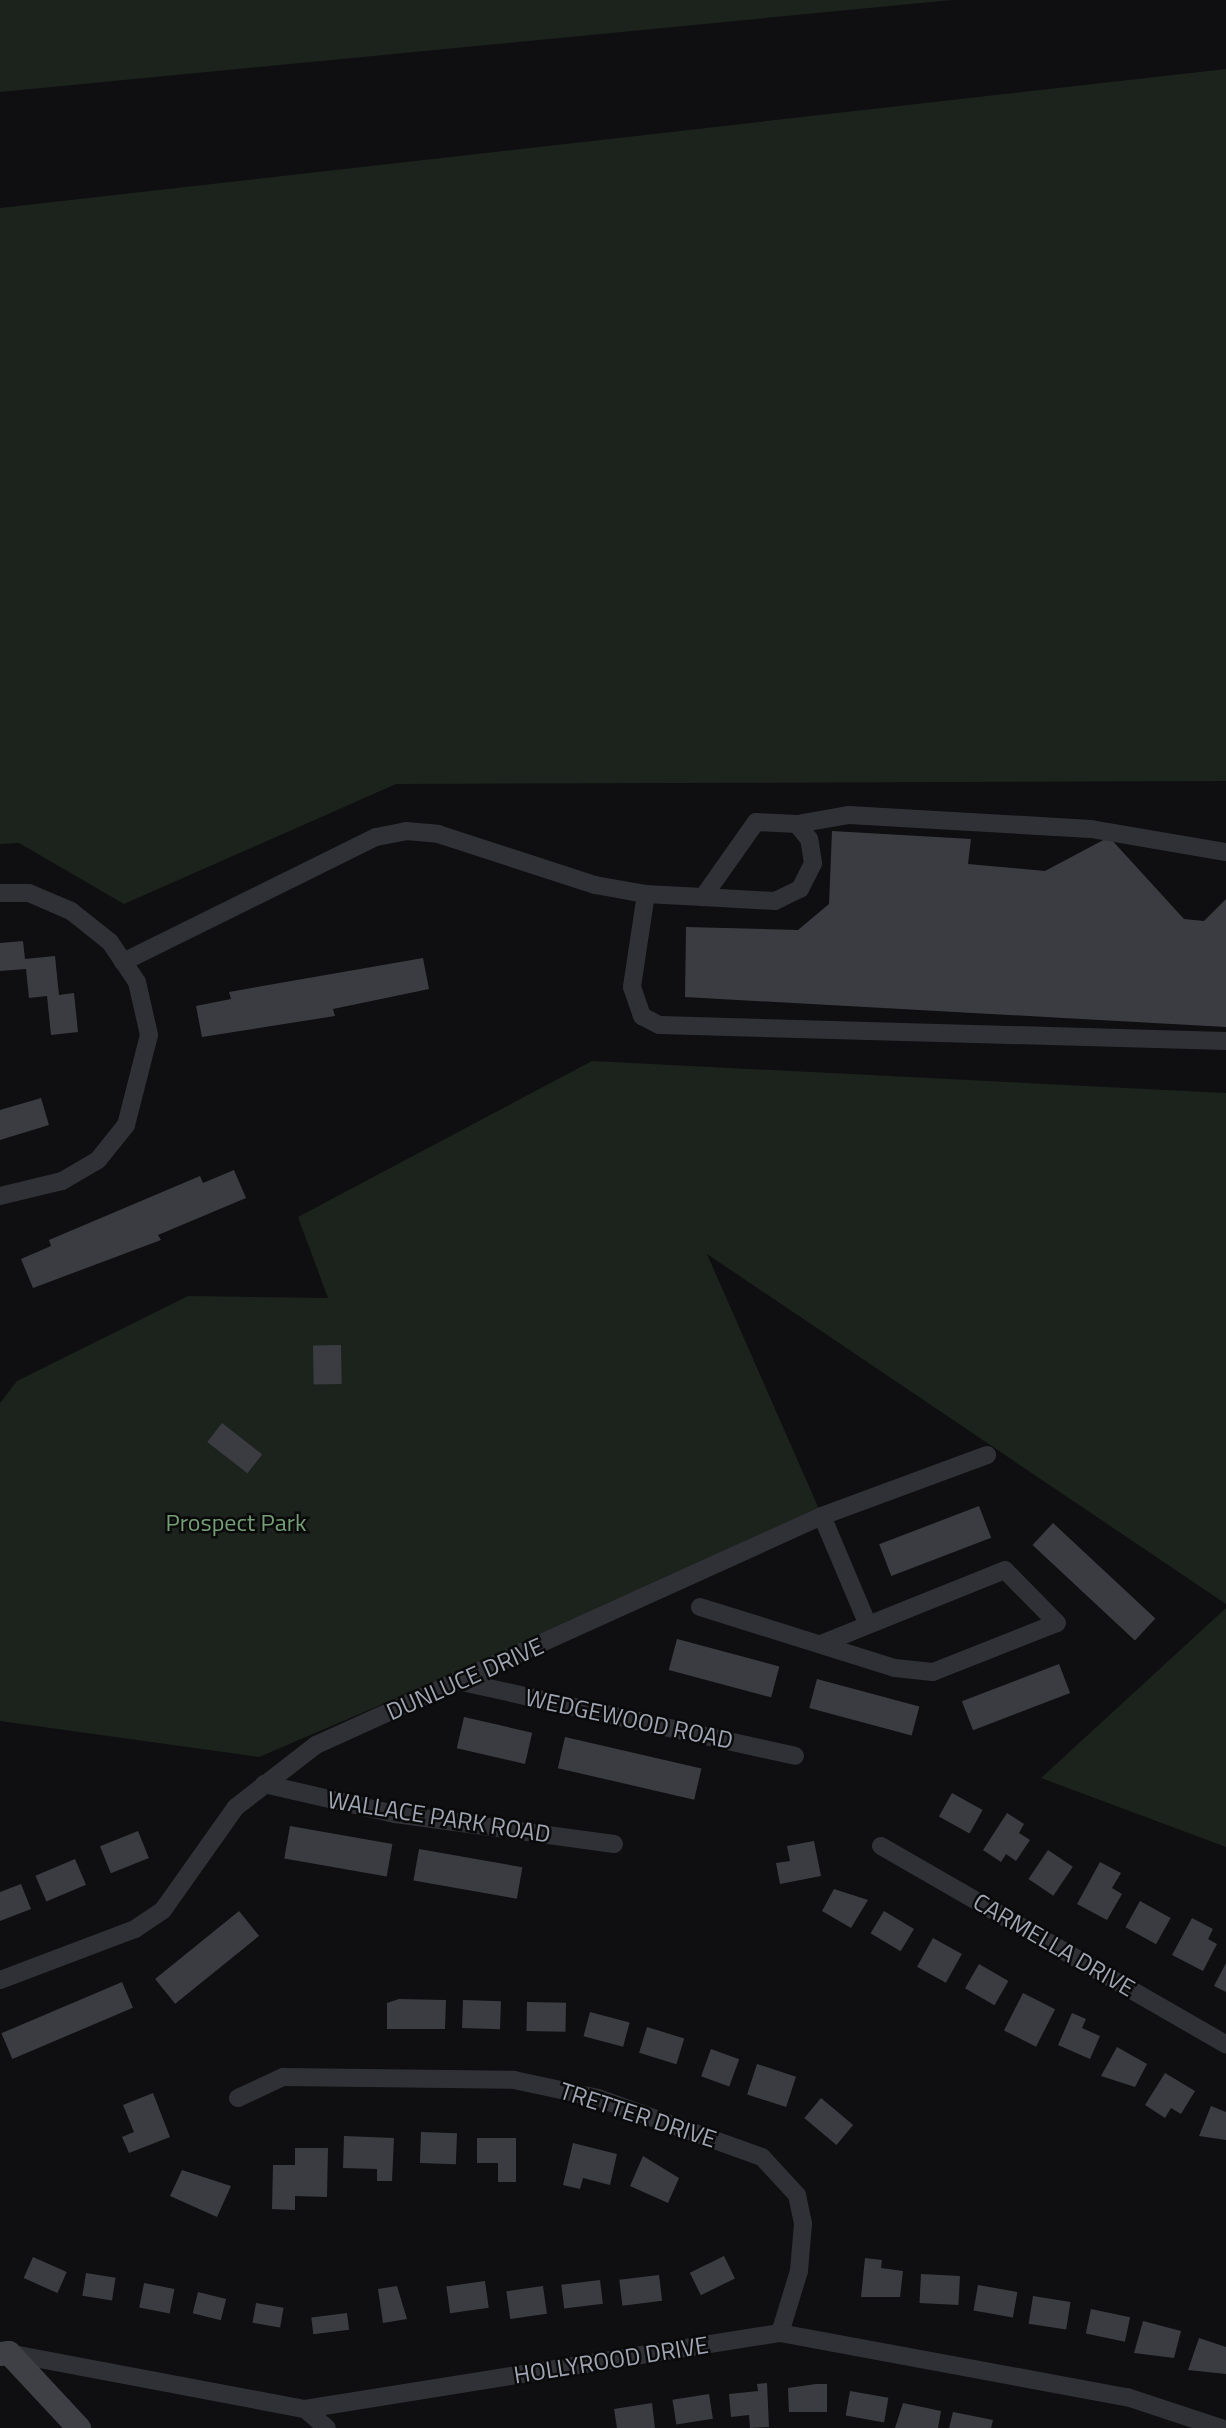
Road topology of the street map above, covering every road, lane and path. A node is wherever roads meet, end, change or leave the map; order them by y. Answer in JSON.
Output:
{"nodes":[{"id":1,"x":797,"y":824,"type":"junction"},
{"id":2,"x":1226,"y":852,"type":"edge"},
{"id":3,"x":0,"y":893,"type":"edge"},
{"id":4,"x":646,"y":894,"type":"junction"},
{"id":5,"x":703,"y":897,"type":"junction"},
{"id":6,"x":123,"y":962,"type":"junction"},
{"id":7,"x":1226,"y":1041,"type":"edge"},
{"id":8,"x":0,"y":1196,"type":"edge"},
{"id":9,"x":987,"y":1455,"type":"dead end"},
{"id":10,"x":822,"y":1516,"type":"junction"},
{"id":11,"x":700,"y":1607,"type":"dead end"},
{"id":12,"x":868,"y":1625,"type":"junction"},
{"id":13,"x":821,"y":1644,"type":"junction"},
{"id":14,"x":462,"y":1682,"type":"junction"},
{"id":15,"x":795,"y":1756,"type":"dead end"},
{"id":16,"x":264,"y":1784,"type":"junction"},
{"id":17,"x":614,"y":1844,"type":"dead end"},
{"id":18,"x":881,"y":1846,"type":"dead end"},
{"id":19,"x":0,"y":1980,"type":"edge"},
{"id":20,"x":1226,"y":2043,"type":"edge"},
{"id":21,"x":238,"y":2098,"type":"dead end"},
{"id":22,"x":780,"y":2333,"type":"junction"},
{"id":23,"x":3,"y":2351,"type":"edge"},
{"id":24,"x":305,"y":2409,"type":"junction"},
{"id":25,"x":79,"y":2428,"type":"edge"},
{"id":26,"x":327,"y":2428,"type":"edge"},
{"id":27,"x":1221,"y":2428,"type":"edge"}],
"edges":[{"from":1,"to":2,"type":"street"},
{"from":1,"to":5,"type":"street"},
{"from":1,"to":5,"type":"street"},
{"from":3,"to":6,"type":"street"},
{"from":4,"to":5,"type":"street"},
{"from":4,"to":6,"type":"street"},
{"from":4,"to":7,"type":"street"},
{"from":6,"to":8,"type":"street"},
{"from":9,"to":10,"type":"street","name":"DUNLUCE DRIVE"},
{"from":10,"to":12,"type":"street"},
{"from":10,"to":14,"type":"street","name":"DUNLUCE DRIVE"},
{"from":11,"to":13,"type":"street"},
{"from":12,"to":13,"type":"street"},
{"from":12,"to":13,"type":"street"},
{"from":14,"to":15,"type":"street","name":"WEDGEWOOD ROAD"},
{"from":14,"to":16,"type":"street","name":"DUNLUCE DRIVE"},
{"from":16,"to":17,"type":"street","name":"WALLACE PARK ROAD"},
{"from":16,"to":19,"type":"street","name":"DUNLUCE DRIVE"},
{"from":18,"to":20,"type":"street","name":"CARMELLA DRIVE"},
{"from":21,"to":22,"type":"street","name":"TRETTER DRIVE"},
{"from":22,"to":24,"type":"street","name":"HOLLYROOD DRIVE"},
{"from":22,"to":27,"type":"street","name":"HOLLYROOD DRIVE"},
{"from":23,"to":24,"type":"street","name":"HOLLYROOD DRIVE"},
{"from":23,"to":25,"type":"street"},
{"from":24,"to":26,"type":"street"}]}
